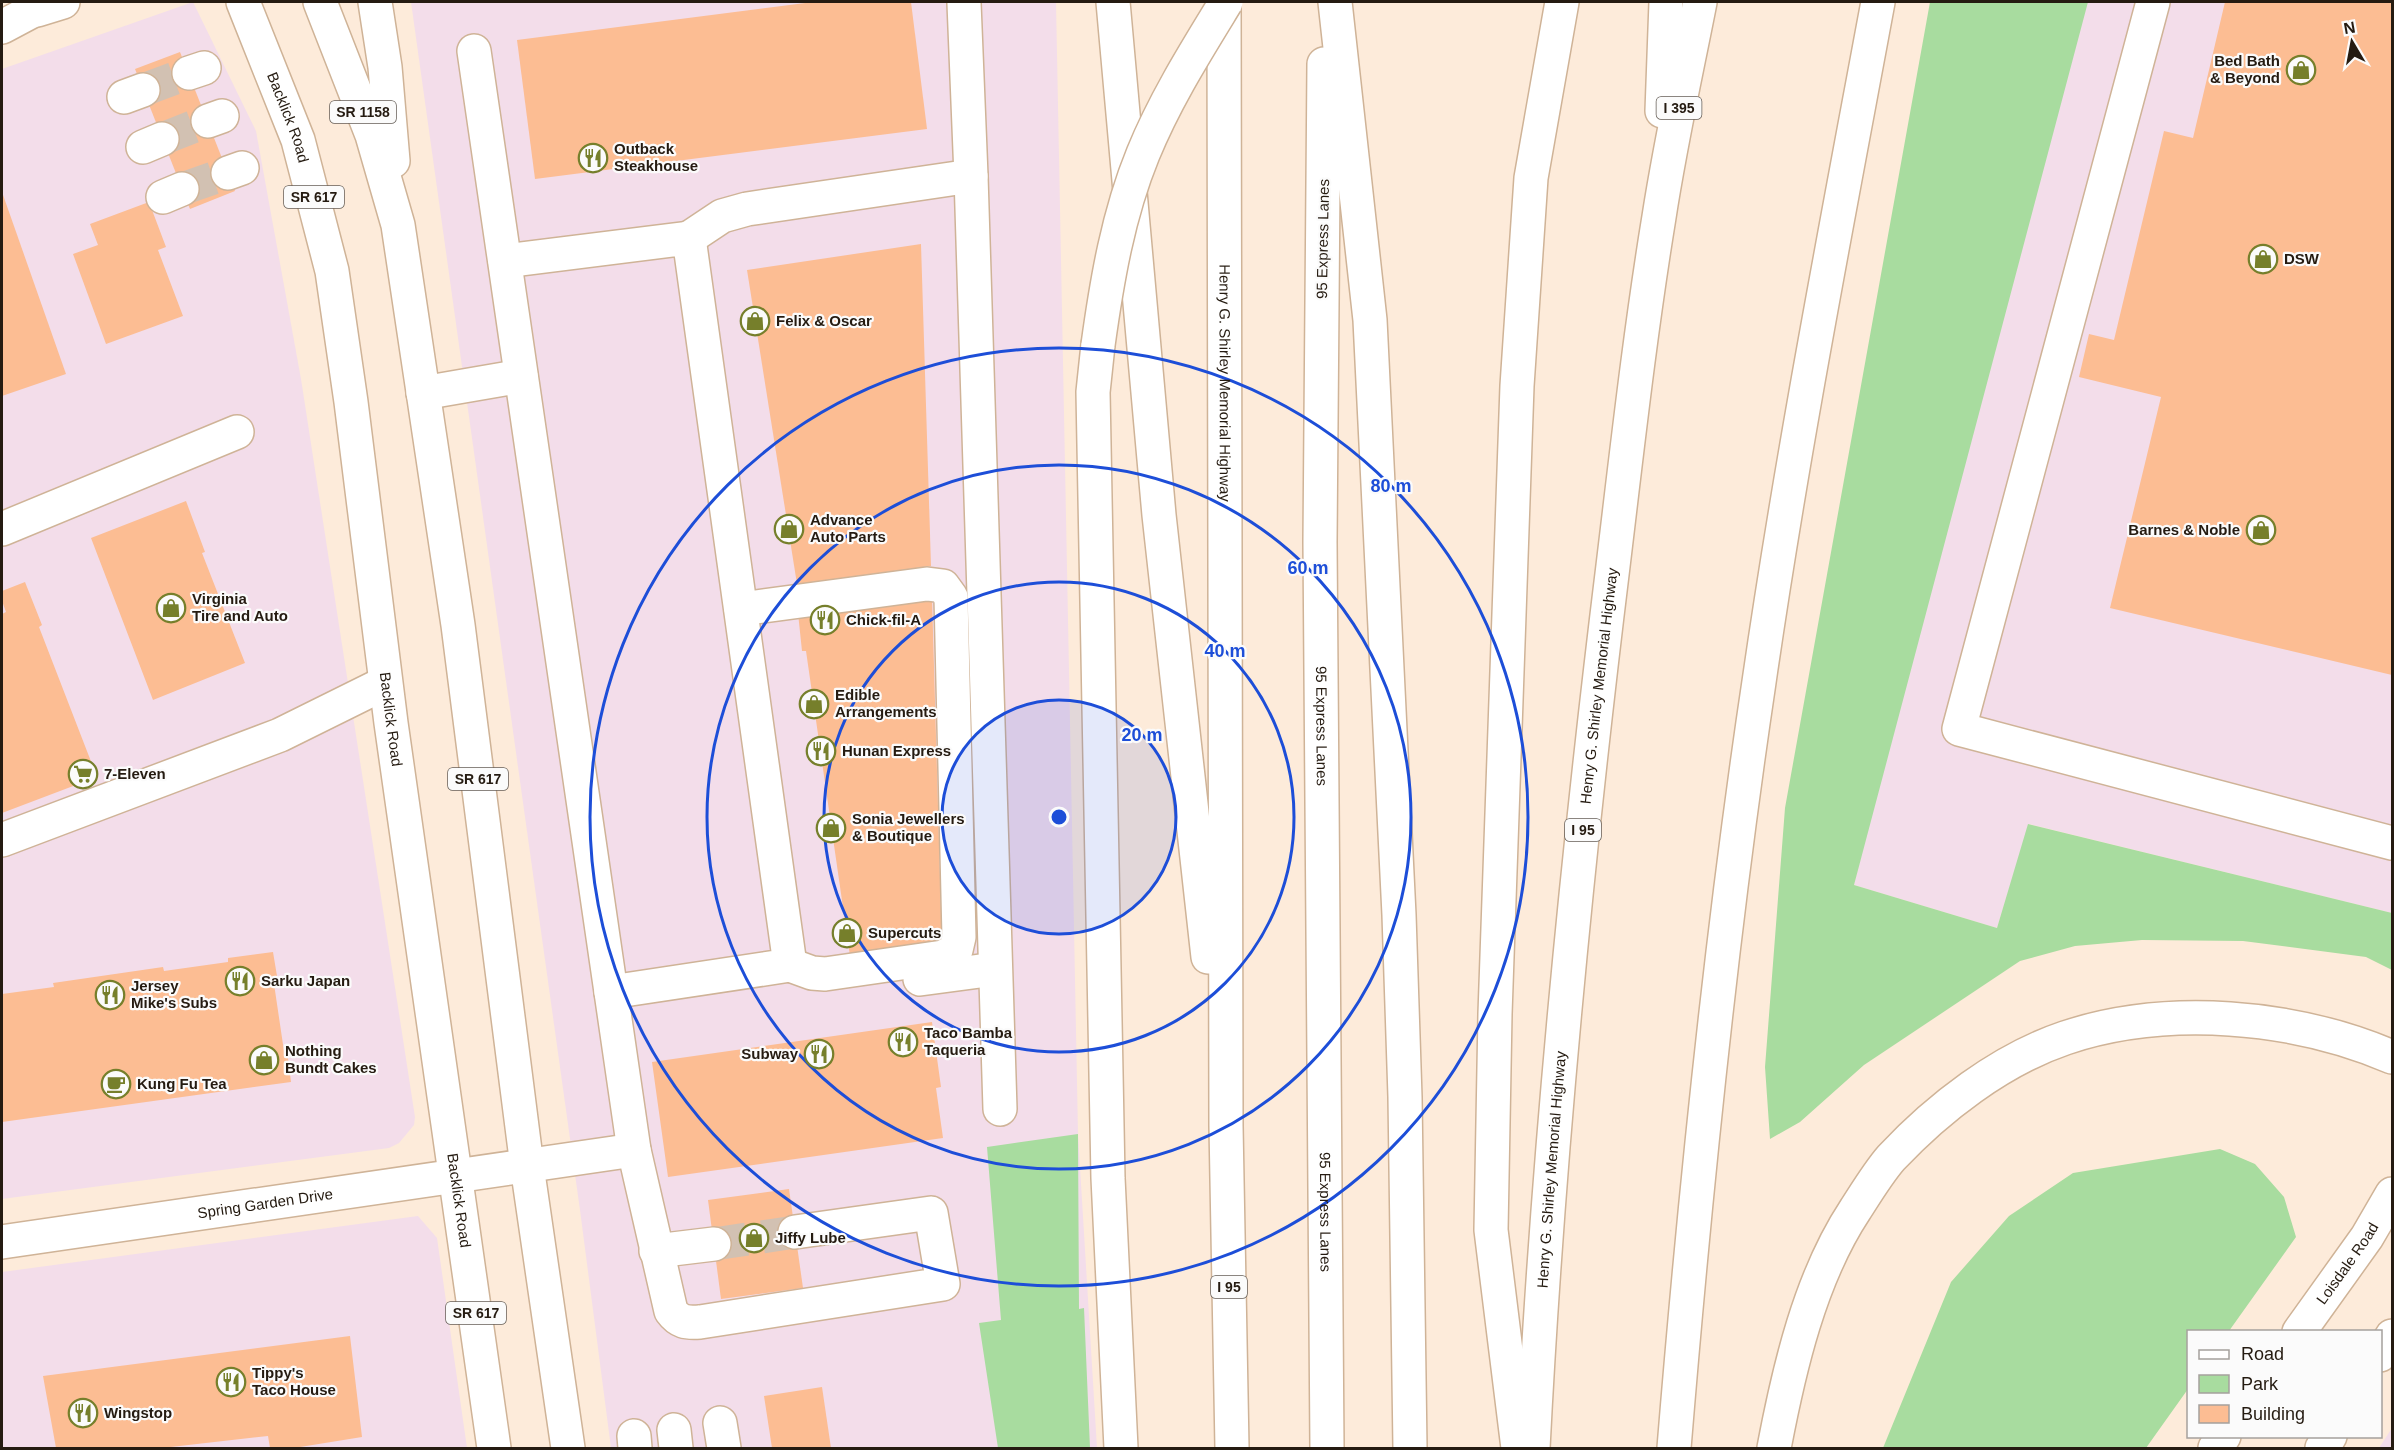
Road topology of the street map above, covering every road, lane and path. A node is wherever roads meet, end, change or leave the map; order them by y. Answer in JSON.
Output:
{"nodes":[{"id":1,"x":320,"y":2,"type":"edge"},
{"id":2,"x":375,"y":2,"type":"edge"},
{"id":3,"x":1113,"y":2,"type":"edge"},
{"id":4,"x":1225,"y":2,"type":"edge"},
{"id":5,"x":1325,"y":2,"type":"edge"},
{"id":6,"x":1335,"y":2,"type":"edge"},
{"id":7,"x":1562,"y":2,"type":"edge"},
{"id":8,"x":1666,"y":2,"type":"edge"},
{"id":9,"x":1700,"y":2,"type":"edge"},
{"id":10,"x":1878,"y":2,"type":"edge"},
{"id":11,"x":2153,"y":2,"type":"edge"},
{"id":12,"x":964,"y":3,"type":"edge"},
{"id":13,"x":50,"y":4,"type":"edge"},
{"id":14,"x":241,"y":5,"type":"edge"},
{"id":15,"x":2,"y":27,"type":"edge"},
{"id":16,"x":474,"y":51,"type":"dead end"},
{"id":17,"x":971,"y":176,"type":"junction"},
{"id":18,"x":1659,"y":215,"type":"junction"},
{"id":19,"x":398,"y":225,"type":"junction"},
{"id":20,"x":689,"y":238,"type":"junction"},
{"id":21,"x":505,"y":261,"type":"junction"},
{"id":22,"x":521,"y":376,"type":"junction"},
{"id":23,"x":423,"y":393,"type":"junction"},
{"id":24,"x":237,"y":432,"type":"dead end"},
{"id":25,"x":6,"y":527,"type":"edge"},
{"id":26,"x":741,"y":609,"type":"junction"},
{"id":27,"x":386,"y":683,"type":"junction"},
{"id":28,"x":2,"y":840,"type":"edge"},
{"id":29,"x":2392,"y":843,"type":"edge"},
{"id":30,"x":790,"y":965,"type":"junction"},
{"id":31,"x":995,"y":969,"type":"junction"},
{"id":32,"x":611,"y":992,"type":"junction"},
{"id":33,"x":2392,"y":1057,"type":"edge"},
{"id":34,"x":999,"y":1109,"type":"dead end"},
{"id":35,"x":1226,"y":1126,"type":"junction"},
{"id":36,"x":634,"y":1150,"type":"junction"},
{"id":37,"x":527,"y":1166,"type":"junction"},
{"id":38,"x":457,"y":1177,"type":"junction"},
{"id":39,"x":2392,"y":1194,"type":"edge"},
{"id":40,"x":795,"y":1232,"type":"tunnel mouth"},
{"id":41,"x":2,"y":1242,"type":"edge"},
{"id":42,"x":714,"y":1245,"type":"tunnel mouth"},
{"id":43,"x":656,"y":1251,"type":"junction"},
{"id":44,"x":2300,"y":1330,"type":"edge"},
{"id":45,"x":2392,"y":1336,"type":"edge"},
{"id":46,"x":2382,"y":1352,"type":"edge"},
{"id":47,"x":494,"y":1449,"type":"edge"},
{"id":48,"x":568,"y":1449,"type":"edge"},
{"id":49,"x":1121,"y":1449,"type":"edge"},
{"id":50,"x":1232,"y":1449,"type":"edge"},
{"id":51,"x":1327,"y":1449,"type":"edge"},
{"id":52,"x":1410,"y":1449,"type":"edge"},
{"id":53,"x":1518,"y":1449,"type":"edge"},
{"id":54,"x":1533,"y":1449,"type":"edge"},
{"id":55,"x":1674,"y":1449,"type":"edge"},
{"id":56,"x":1774,"y":1449,"type":"edge"}],
"edges":[{"from":1,"to":19,"type":"main road","number":"SR 1158"},
{"from":2,"to":19,"type":"main road","number":"SR 617"},
{"from":3,"to":35,"type":"main road"},
{"from":4,"to":35,"type":"main road","name":"Henry G. Shirley Memorial Highway","number":"I 95"},
{"from":4,"to":49,"type":"main road","bridge":true},
{"from":5,"to":51,"type":"main road","name":"95 Express Lanes"},
{"from":6,"to":52,"type":"main road"},
{"from":7,"to":53,"type":"main road"},
{"from":8,"to":18,"type":"main road","number":"I 95"},
{"from":9,"to":18,"type":"main road","name":"Henry G. Shirley Memorial Highway","number":"I 395"},
{"from":10,"to":55,"type":"main road"},
{"from":11,"to":29,"type":"main road"},
{"from":12,"to":17,"type":"main road"},
{"from":13,"to":15,"type":"main road"},
{"from":14,"to":27,"type":"main road","name":"Backlick Road","number":"SR 617"},
{"from":16,"to":21,"type":"main road"},
{"from":17,"to":20,"type":"main road"},
{"from":17,"to":31,"type":"main road"},
{"from":18,"to":54,"type":"main road","name":"Henry G. Shirley Memorial Highway","number":"I 95"},
{"from":19,"to":23,"type":"main road","number":"SR 617"},
{"from":20,"to":21,"type":"main road"},
{"from":20,"to":26,"type":"main road"},
{"from":21,"to":22,"type":"main road"},
{"from":22,"to":23,"type":"main road"},
{"from":22,"to":32,"type":"main road"},
{"from":23,"to":37,"type":"main road","number":"SR 617"},
{"from":24,"to":25,"type":"main road"},
{"from":26,"to":30,"type":"main road"},
{"from":26,"to":30,"type":"main road"},
{"from":27,"to":28,"type":"main road"},
{"from":27,"to":38,"type":"main road","name":"Backlick Road","number":"SR 617"},
{"from":30,"to":31,"type":"main road"},
{"from":30,"to":32,"type":"main road"},
{"from":31,"to":34,"type":"main road"},
{"from":32,"to":36,"type":"main road"},
{"from":33,"to":56,"type":"main road"},
{"from":35,"to":50,"type":"main road","name":"Henry G. Shirley Memorial Highway","number":"I 95"},
{"from":36,"to":37,"type":"main road","name":"Spring Garden Drive"},
{"from":36,"to":43,"type":"main road"},
{"from":37,"to":38,"type":"main road","name":"Spring Garden Drive"},
{"from":37,"to":48,"type":"main road","number":"SR 617"},
{"from":38,"to":41,"type":"main road","name":"Spring Garden Drive"},
{"from":38,"to":47,"type":"main road","name":"Backlick Road","number":"SR 617"},
{"from":39,"to":44,"type":"main road","name":"Loisdale Road"},
{"from":40,"to":43,"type":"main road"},
{"from":42,"to":43,"type":"main road"},
{"from":45,"to":46,"type":"main road"}]}
